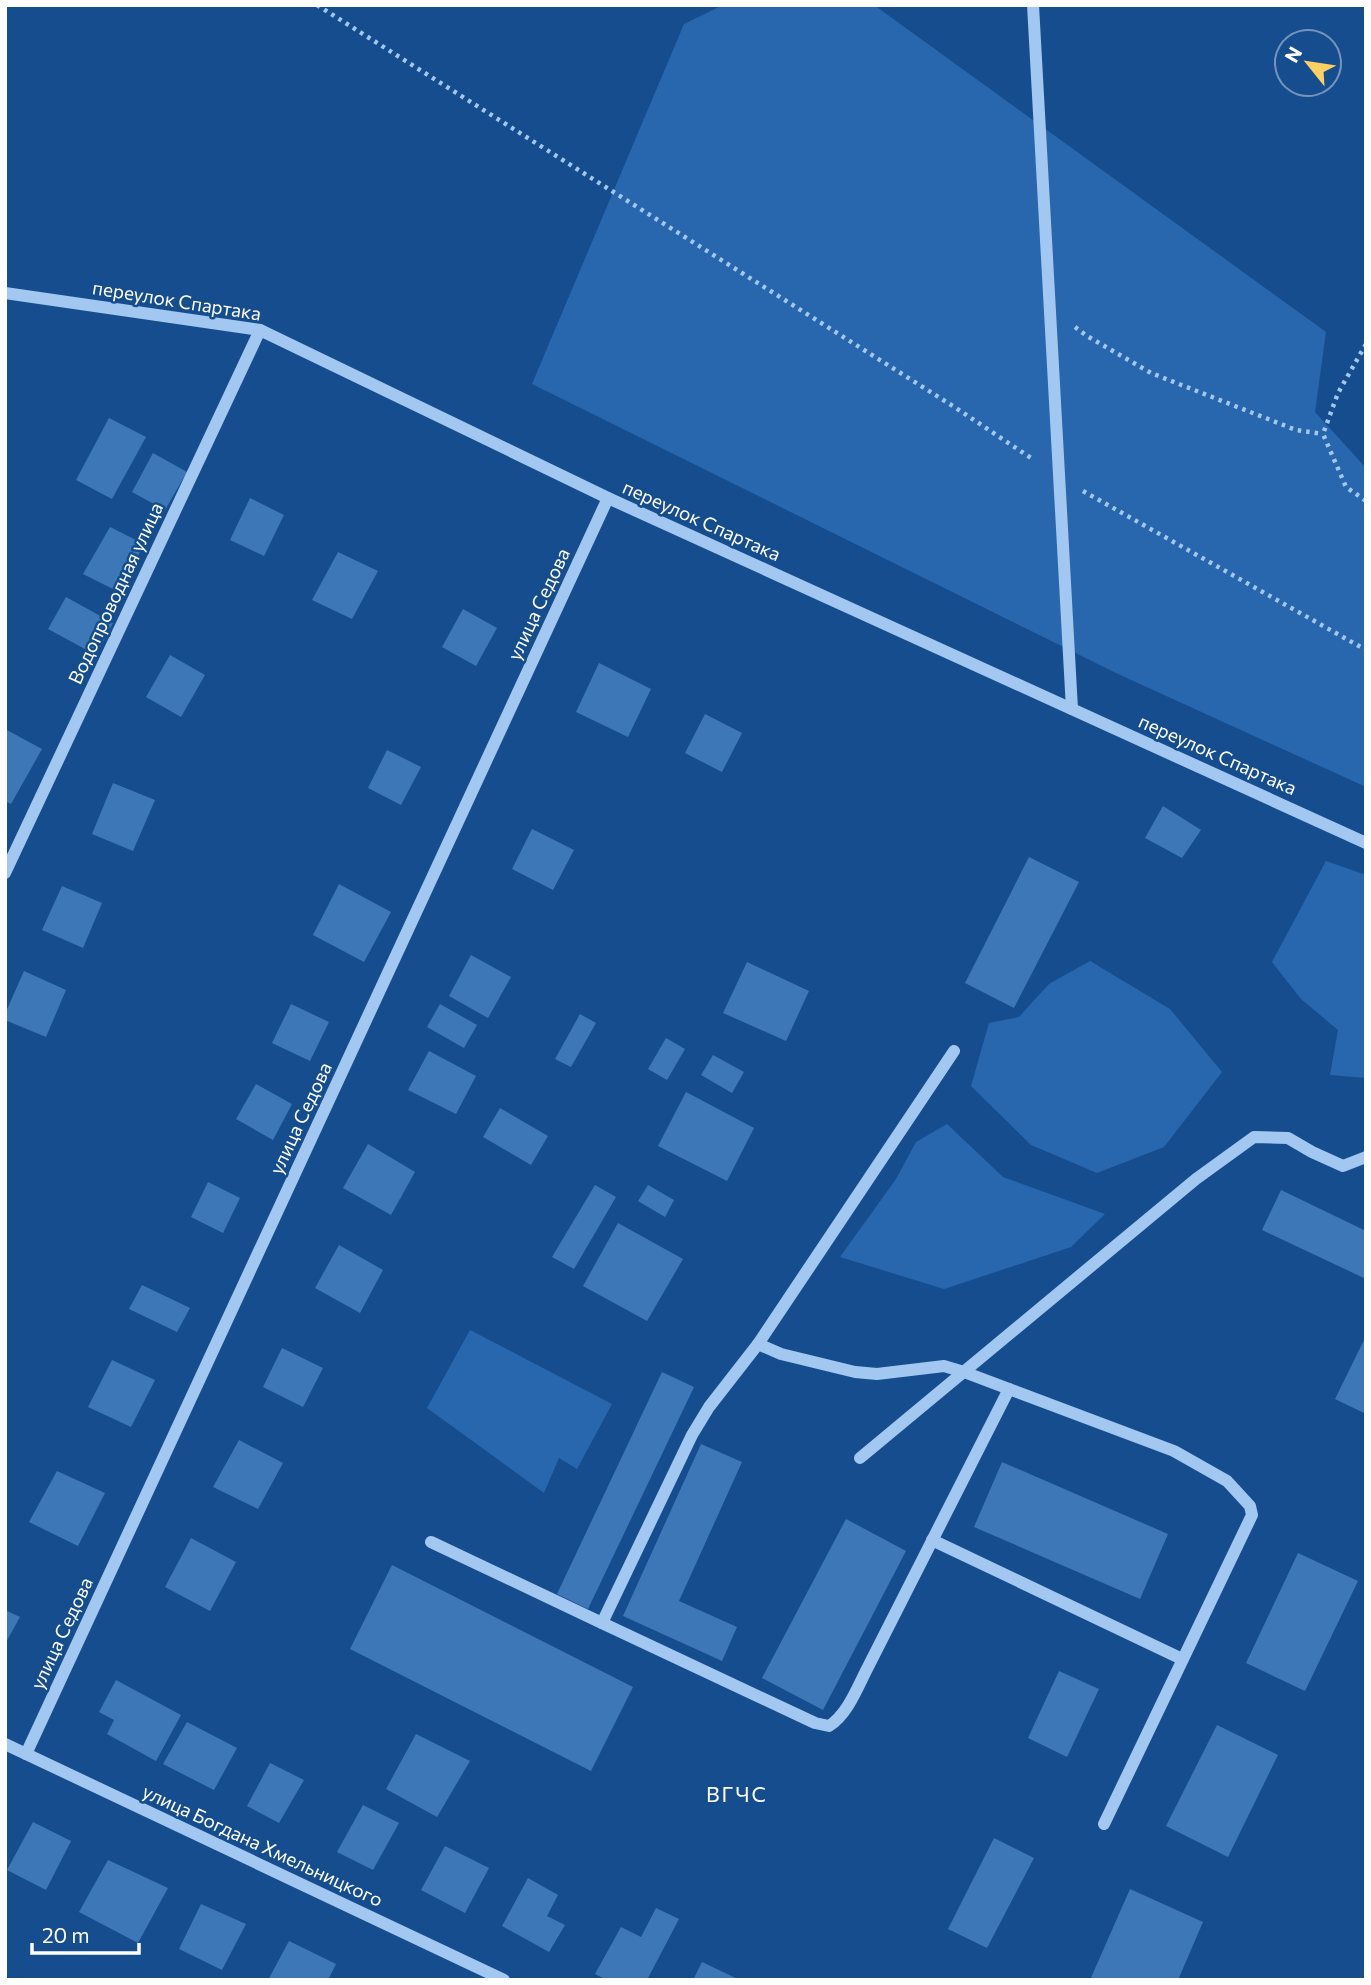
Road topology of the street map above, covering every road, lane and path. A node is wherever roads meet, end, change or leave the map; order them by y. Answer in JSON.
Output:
{"nodes":[{"id":1,"x":317,"y":5,"type":"edge"},
{"id":2,"x":1033,"y":5,"type":"edge"},
{"id":3,"x":5,"y":293,"type":"edge"},
{"id":4,"x":1050,"y":307,"type":"junction"},
{"id":5,"x":260,"y":330,"type":"junction"},
{"id":6,"x":1366,"y":344,"type":"edge"},
{"id":7,"x":1323,"y":434,"type":"junction"},
{"id":8,"x":1060,"y":477,"type":"junction"},
{"id":9,"x":608,"y":498,"type":"junction"},
{"id":10,"x":1366,"y":501,"type":"edge"},
{"id":11,"x":1366,"y":650,"type":"edge"},
{"id":12,"x":1072,"y":709,"type":"junction"},
{"id":13,"x":1366,"y":842,"type":"edge"},
{"id":14,"x":5,"y":873,"type":"edge"},
{"id":15,"x":954,"y":1051,"type":"dead end"},
{"id":16,"x":1366,"y":1157,"type":"edge"},
{"id":17,"x":758,"y":1345,"type":"junction"},
{"id":18,"x":964,"y":1371,"type":"junction"},
{"id":19,"x":1009,"y":1389,"type":"junction"},
{"id":20,"x":860,"y":1458,"type":"dead end"},
{"id":21,"x":932,"y":1540,"type":"junction"},
{"id":22,"x":431,"y":1542,"type":"dead end"},
{"id":23,"x":602,"y":1623,"type":"junction"},
{"id":24,"x":1182,"y":1660,"type":"junction"},
{"id":25,"x":5,"y":1744,"type":"edge"},
{"id":26,"x":26,"y":1754,"type":"junction"},
{"id":27,"x":1104,"y":1824,"type":"dead end"},
{"id":28,"x":504,"y":1980,"type":"edge"}],
"edges":[{"from":1,"to":8,"type":"path"},
{"from":2,"to":4,"type":"street"},
{"from":3,"to":5,"type":"street","name":"переулок Спартака"},
{"from":4,"to":7,"type":"path"},
{"from":4,"to":8,"type":"street"},
{"from":5,"to":9,"type":"street","name":"переулок Спартака"},
{"from":5,"to":14,"type":"street","name":"Водопроводная улица"},
{"from":6,"to":7,"type":"path"},
{"from":7,"to":10,"type":"path"},
{"from":8,"to":11,"type":"path"},
{"from":8,"to":12,"type":"street"},
{"from":9,"to":12,"type":"street","name":"переулок Спартака"},
{"from":9,"to":26,"type":"street","name":"улица Седова"},
{"from":12,"to":13,"type":"street","name":"переулок Спартака"},
{"from":15,"to":17,"type":"street"},
{"from":16,"to":18,"type":"street"},
{"from":17,"to":18,"type":"street"},
{"from":17,"to":23,"type":"street"},
{"from":18,"to":19,"type":"street"},
{"from":18,"to":20,"type":"street"},
{"from":19,"to":21,"type":"street"},
{"from":19,"to":24,"type":"street"},
{"from":21,"to":23,"type":"street"},
{"from":21,"to":24,"type":"street"},
{"from":22,"to":23,"type":"street"},
{"from":24,"to":27,"type":"street"},
{"from":25,"to":26,"type":"street","name":"улица Богдана Хмельницкого"},
{"from":26,"to":28,"type":"street","name":"улица Богдана Хмельницкого"}]}
